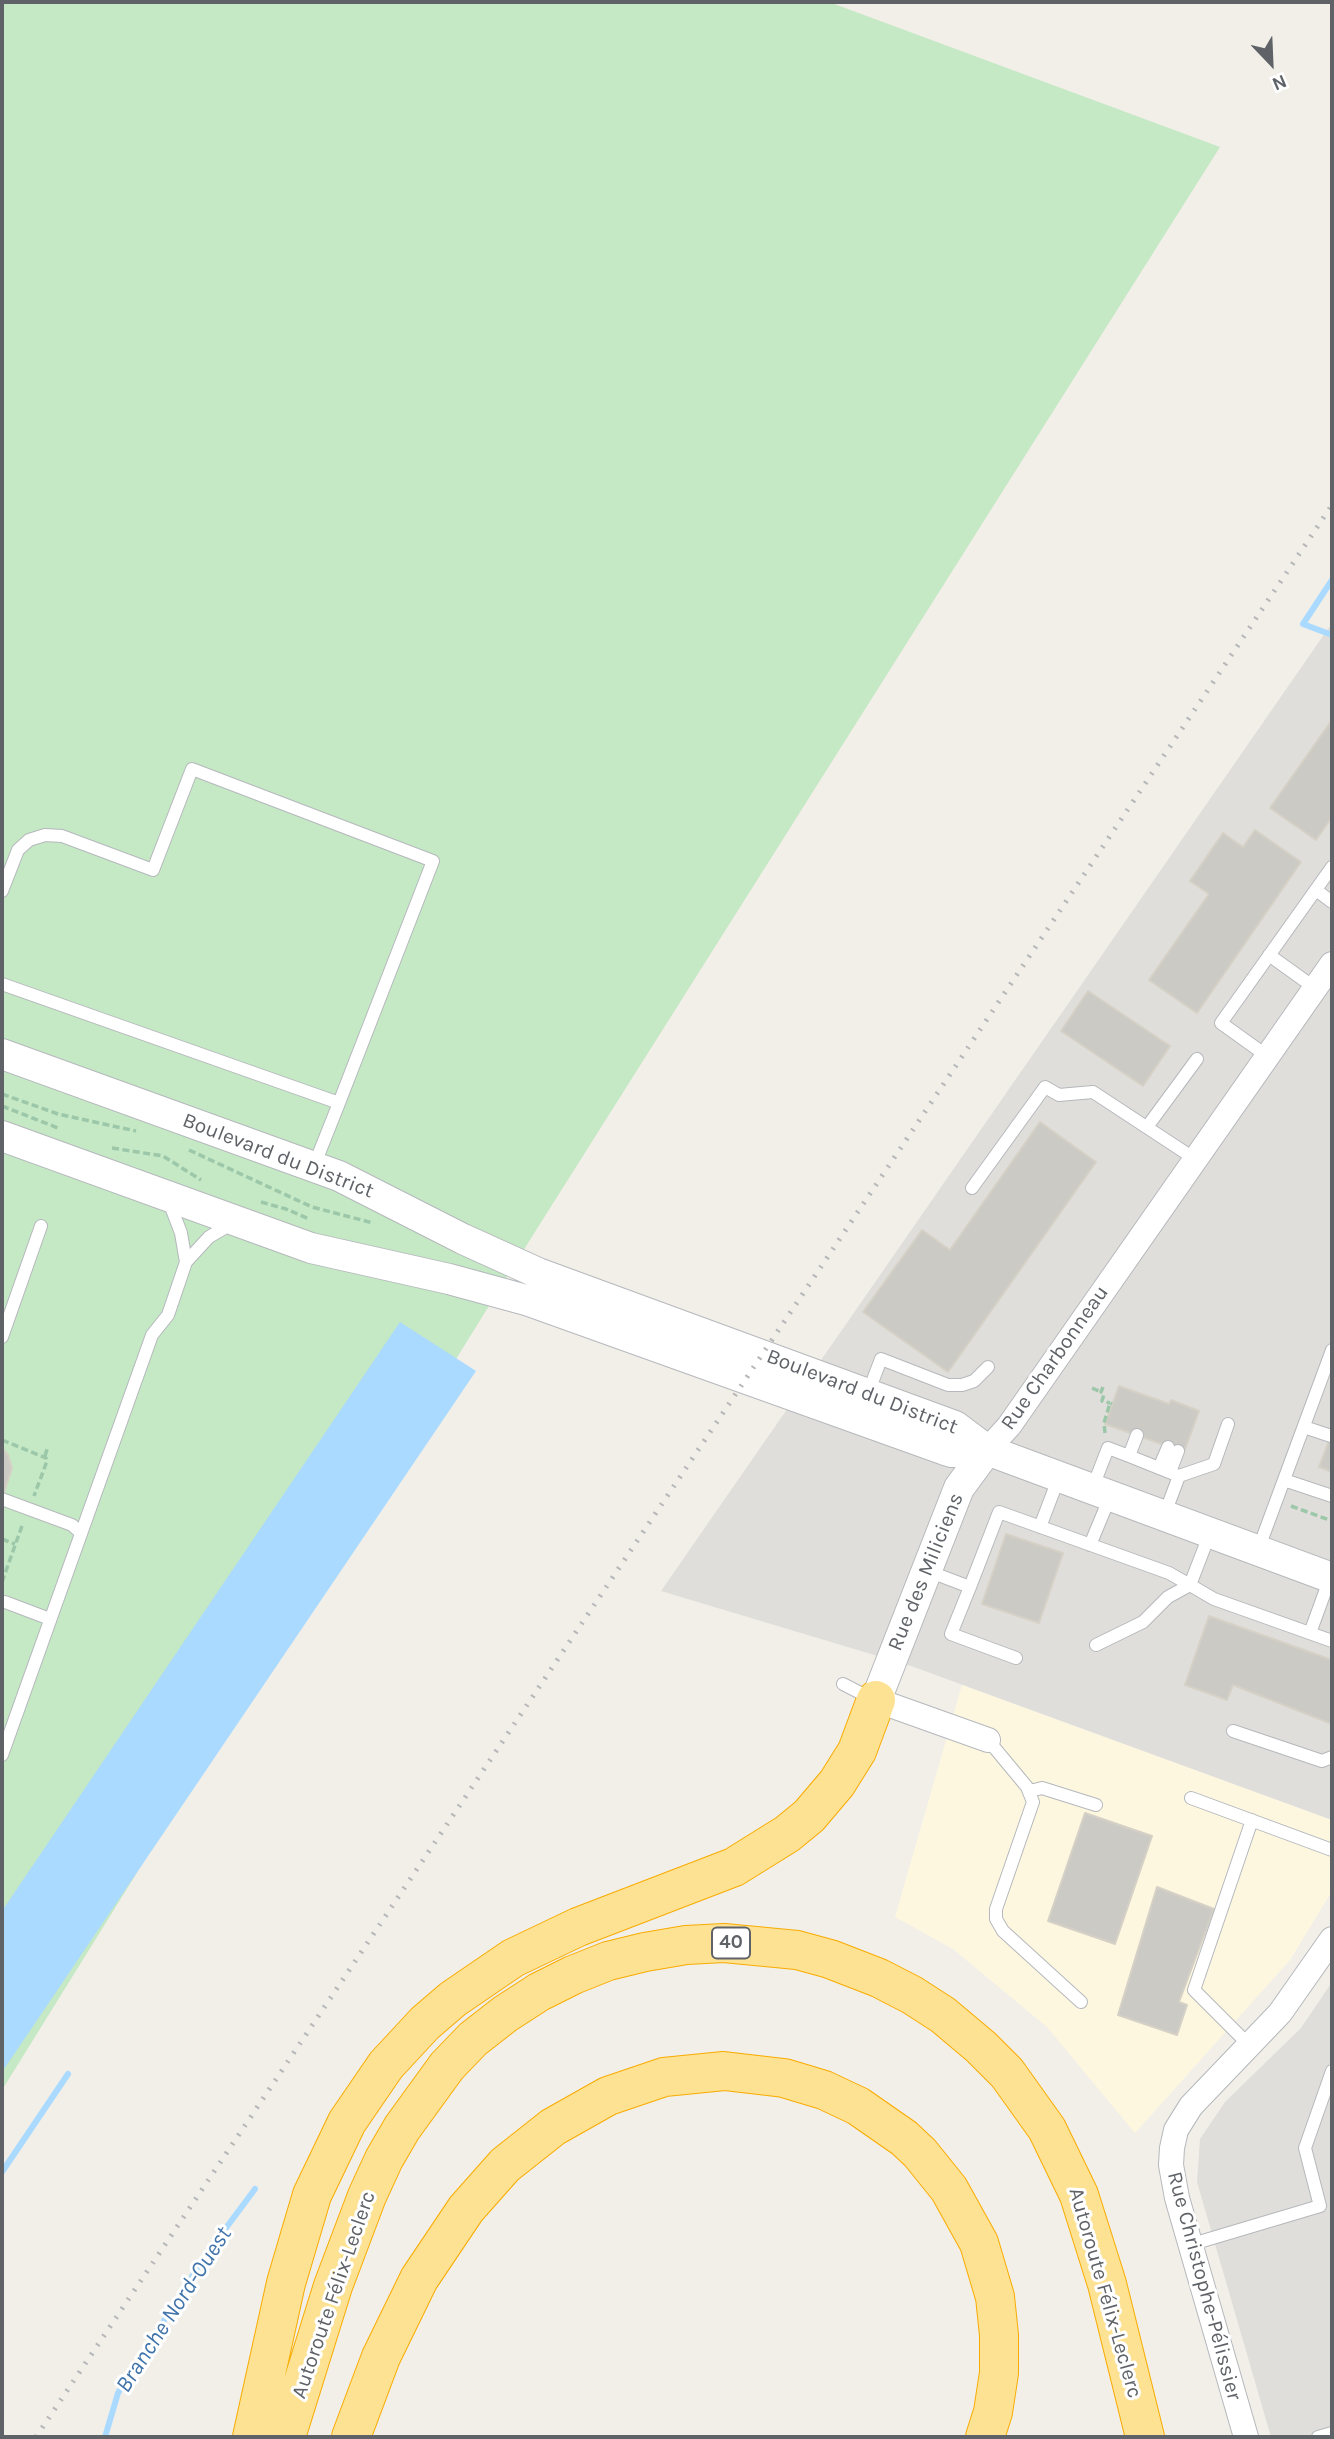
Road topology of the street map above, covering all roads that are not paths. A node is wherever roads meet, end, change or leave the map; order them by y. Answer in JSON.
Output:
{"nodes":[{"id":1,"x":2,"y":850,"type":"edge"},
{"id":2,"x":16,"y":855,"type":"junction"},
{"id":3,"x":1332,"y":867,"type":"edge"},
{"id":4,"x":1316,"y":890,"type":"junction"},
{"id":5,"x":2,"y":891,"type":"edge"},
{"id":6,"x":1332,"y":902,"type":"edge"},
{"id":7,"x":1269,"y":955,"type":"junction"},
{"id":8,"x":1326,"y":978,"type":"edge"},
{"id":9,"x":2,"y":984,"type":"edge"},
{"id":10,"x":2,"y":1054,"type":"edge"},
{"id":11,"x":1268,"y":1056,"type":"junction"},
{"id":12,"x":1197,"y":1059,"type":"dead end"},
{"id":13,"x":339,"y":1103,"type":"junction"},
{"id":14,"x":1147,"y":1128,"type":"junction"},
{"id":15,"x":2,"y":1136,"type":"edge"},
{"id":16,"x":1195,"y":1159,"type":"junction"},
{"id":17,"x":314,"y":1166,"type":"junction"},
{"id":18,"x":972,"y":1188,"type":"dead end"},
{"id":19,"x":167,"y":1195,"type":"junction"},
{"id":20,"x":247,"y":1211,"type":"junction"},
{"id":21,"x":41,"y":1226,"type":"dead end"},
{"id":22,"x":186,"y":1262,"type":"junction"},
{"id":23,"x":2,"y":1337,"type":"edge"},
{"id":24,"x":1331,"y":1357,"type":"edge"},
{"id":25,"x":988,"y":1367,"type":"dead end"},
{"id":26,"x":868,"y":1393,"type":"junction"},
{"id":27,"x":1228,"y":1424,"type":"dead end"},
{"id":28,"x":1304,"y":1427,"type":"junction"},
{"id":29,"x":1137,"y":1435,"type":"dead end"},
{"id":30,"x":1331,"y":1436,"type":"edge"},
{"id":31,"x":1173,"y":1449,"type":"dead end"},
{"id":32,"x":987,"y":1450,"type":"junction"},
{"id":33,"x":1129,"y":1456,"type":"junction"},
{"id":34,"x":1170,"y":1472,"type":"junction"},
{"id":35,"x":1059,"y":1477,"type":"junction"},
{"id":36,"x":1284,"y":1480,"type":"junction"},
{"id":37,"x":1101,"y":1493,"type":"junction"},
{"id":38,"x":1332,"y":1496,"type":"edge"},
{"id":39,"x":2,"y":1499,"type":"edge"},
{"id":40,"x":1163,"y":1516,"type":"junction"},
{"id":41,"x":1040,"y":1527,"type":"junction"},
{"id":42,"x":81,"y":1533,"type":"junction"},
{"id":43,"x":1210,"y":1533,"type":"junction"},
{"id":44,"x":1090,"y":1545,"type":"junction"},
{"id":45,"x":1258,"y":1551,"type":"junction"},
{"id":46,"x":925,"y":1570,"type":"junction"},
{"id":47,"x":1331,"y":1577,"type":"edge"},
{"id":48,"x":1190,"y":1585,"type":"junction"},
{"id":49,"x":970,"y":1587,"type":"junction"},
{"id":50,"x":5,"y":1602,"type":"dead end"},
{"id":51,"x":50,"y":1619,"type":"junction"},
{"id":52,"x":1310,"y":1633,"type":"junction"},
{"id":53,"x":1332,"y":1641,"type":"edge"},
{"id":54,"x":1096,"y":1645,"type":"dead end"},
{"id":55,"x":1016,"y":1658,"type":"dead end"},
{"id":56,"x":859,"y":1692,"type":"junction"},
{"id":57,"x":1233,"y":1731,"type":"dead end"},
{"id":58,"x":988,"y":1740,"type":"joint"},
{"id":59,"x":2,"y":1755,"type":"edge"},
{"id":60,"x":1332,"y":1757,"type":"edge"},
{"id":61,"x":1030,"y":1791,"type":"junction"},
{"id":62,"x":1191,"y":1798,"type":"dead end"},
{"id":63,"x":1096,"y":1805,"type":"dead end"},
{"id":64,"x":1252,"y":1821,"type":"junction"},
{"id":65,"x":1332,"y":1850,"type":"edge"},
{"id":66,"x":1328,"y":1955,"type":"edge"},
{"id":67,"x":1080,"y":2002,"type":"dead end"},
{"id":68,"x":1250,"y":2046,"type":"junction"},
{"id":69,"x":1332,"y":2071,"type":"edge"},
{"id":70,"x":1326,"y":2205,"type":"edge"},
{"id":71,"x":1189,"y":2245,"type":"junction"},
{"id":72,"x":1332,"y":2433,"type":"edge"},
{"id":73,"x":252,"y":2437,"type":"edge"},
{"id":74,"x":286,"y":2437,"type":"edge"},
{"id":75,"x":351,"y":2437,"type":"edge"},
{"id":76,"x":985,"y":2437,"type":"edge"},
{"id":77,"x":1145,"y":2437,"type":"edge"},
{"id":78,"x":1246,"y":2437,"type":"edge"},
{"id":79,"x":1318,"y":2437,"type":"edge"}],
"edges":[{"from":1,"to":2,"type":"lane"},
{"from":2,"to":5,"type":"lane"},
{"from":2,"to":13,"type":"lane"},
{"from":3,"to":4,"type":"lane"},
{"from":4,"to":6,"type":"lane"},
{"from":4,"to":7,"type":"lane"},
{"from":7,"to":8,"type":"lane"},
{"from":7,"to":11,"type":"lane"},
{"from":8,"to":11,"type":"street","name":"Rue Charbonneau"},
{"from":9,"to":13,"type":"lane"},
{"from":10,"to":17,"type":"street","name":"Boulevard du District"},
{"from":11,"to":16,"type":"street","name":"Rue Charbonneau"},
{"from":12,"to":14,"type":"lane"},
{"from":13,"to":17,"type":"lane"},
{"from":14,"to":16,"type":"lane"},
{"from":14,"to":18,"type":"lane"},
{"from":15,"to":19,"type":"street","name":"Boulevard du District"},
{"from":16,"to":32,"type":"street","name":"Rue Charbonneau"},
{"from":17,"to":26,"type":"street","name":"Boulevard du District"},
{"from":19,"to":20,"type":"street","name":"Boulevard du District"},
{"from":19,"to":22,"type":"lane"},
{"from":20,"to":22,"type":"lane"},
{"from":20,"to":32,"type":"street","name":"Boulevard du District"},
{"from":21,"to":23,"type":"lane"},
{"from":22,"to":42,"type":"lane"},
{"from":24,"to":28,"type":"lane"},
{"from":25,"to":26,"type":"lane"},
{"from":26,"to":32,"type":"street","name":"Boulevard du District"},
{"from":27,"to":34,"type":"lane"},
{"from":28,"to":30,"type":"lane"},
{"from":28,"to":36,"type":"lane"},
{"from":29,"to":33,"type":"lane"},
{"from":31,"to":34,"type":"lane"},
{"from":32,"to":35,"type":"street","name":"Rue Charbonneau"},
{"from":32,"to":46,"type":"street","name":"Rue des Miliciens"},
{"from":33,"to":34,"type":"lane"},
{"from":33,"to":37,"type":"lane"},
{"from":34,"to":40,"type":"lane"},
{"from":35,"to":37,"type":"street","name":"Rue Charbonneau"},
{"from":35,"to":41,"type":"lane"},
{"from":36,"to":38,"type":"lane"},
{"from":36,"to":45,"type":"lane"},
{"from":37,"to":40,"type":"street","name":"Rue Charbonneau"},
{"from":37,"to":44,"type":"lane"},
{"from":39,"to":42,"type":"lane"},
{"from":40,"to":43,"type":"street","name":"Rue Charbonneau"},
{"from":41,"to":44,"type":"lane"},
{"from":41,"to":49,"type":"lane"},
{"from":42,"to":51,"type":"lane"},
{"from":43,"to":45,"type":"street","name":"Rue Charbonneau"},
{"from":43,"to":48,"type":"lane"},
{"from":44,"to":48,"type":"lane"},
{"from":45,"to":47,"type":"street","name":"Rue Charbonneau"},
{"from":46,"to":49,"type":"lane"},
{"from":46,"to":56,"type":"street","name":"Rue des Miliciens"},
{"from":47,"to":52,"type":"lane"},
{"from":48,"to":52,"type":"lane"},
{"from":48,"to":54,"type":"lane"},
{"from":49,"to":55,"type":"lane"},
{"from":50,"to":51,"type":"lane"},
{"from":51,"to":59,"type":"lane"},
{"from":52,"to":53,"type":"lane"},
{"from":56,"to":58,"type":"street"},
{"from":56,"to":73,"type":"highway"},
{"from":57,"to":60,"type":"lane"},
{"from":58,"to":61,"type":"lane"},
{"from":61,"to":63,"type":"lane"},
{"from":61,"to":67,"type":"lane"},
{"from":62,"to":64,"type":"lane"},
{"from":64,"to":65,"type":"lane"},
{"from":64,"to":68,"type":"lane"},
{"from":66,"to":68,"type":"street","name":"Rue Christophe-Pélissier"},
{"from":68,"to":71,"type":"street","name":"Rue Christophe-Pélissier"},
{"from":69,"to":70,"type":"lane"},
{"from":70,"to":71,"type":"lane"},
{"from":71,"to":78,"type":"street","name":"Rue Christophe-Pélissier"},
{"from":72,"to":79,"type":"lane"},
{"from":74,"to":77,"type":"highway","name":"Autoroute Félix-Leclerc","number":"40"},
{"from":75,"to":76,"type":"highway"}]}
